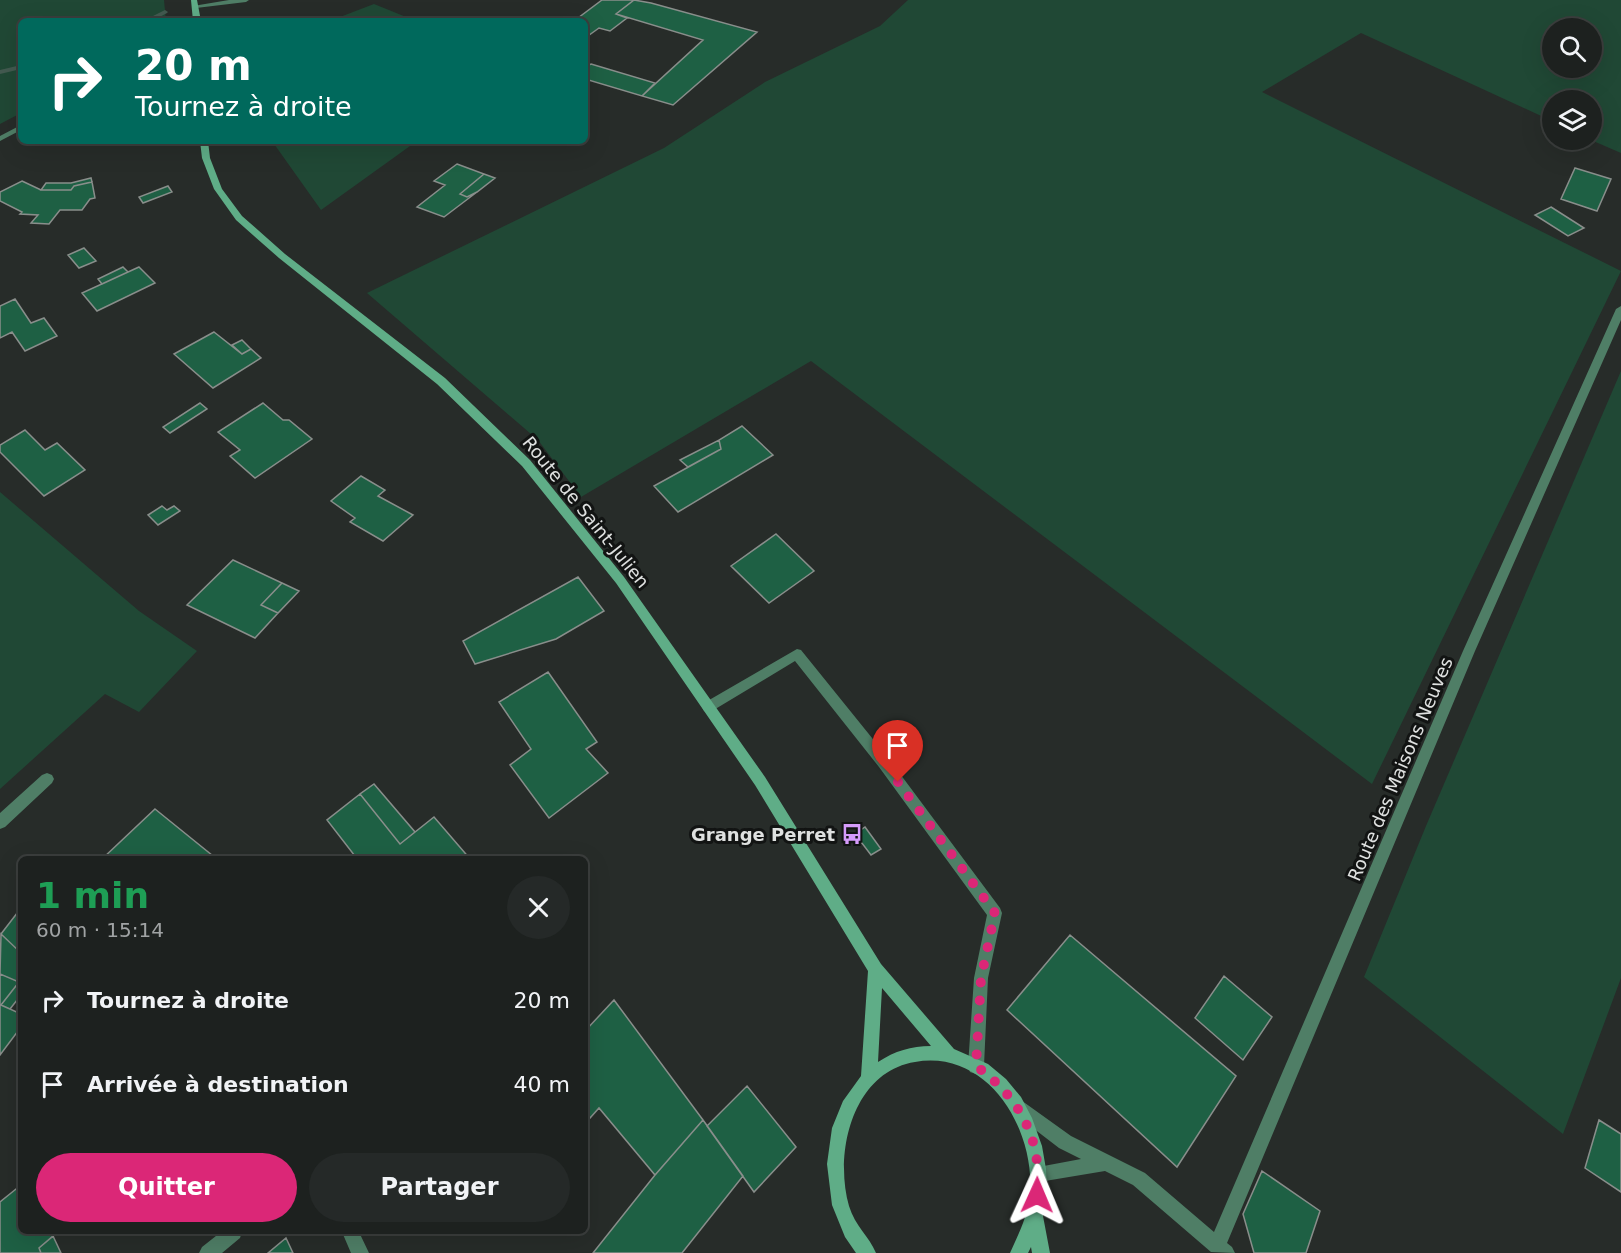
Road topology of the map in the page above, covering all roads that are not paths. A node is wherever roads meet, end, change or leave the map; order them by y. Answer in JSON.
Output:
{"nodes":[{"id":1,"x":246,"y":0,"type":"edge"},
{"id":2,"x":195,"y":3,"type":"edge"},
{"id":3,"x":197,"y":18,"type":"edge"},
{"id":4,"x":18,"y":129,"type":"edge"},
{"id":5,"x":0,"y":139,"type":"edge"},
{"id":6,"x":204,"y":144,"type":"edge"},
{"id":7,"x":1621,"y":309,"type":"edge"},
{"id":8,"x":708,"y":707,"type":"junction"},
{"id":9,"x":47,"y":778,"type":"dead end"},
{"id":10,"x":0,"y":822,"type":"edge"},
{"id":11,"x":876,"y":969,"type":"junction"},
{"id":12,"x":949,"y":1055,"type":"junction"},
{"id":13,"x":976,"y":1066,"type":"junction"},
{"id":14,"x":869,"y":1076,"type":"junction"},
{"id":15,"x":1017,"y":1105,"type":"junction"},
{"id":16,"x":1103,"y":1163,"type":"junction"},
{"id":17,"x":1040,"y":1174,"type":"junction"},
{"id":18,"x":1035,"y":1216,"type":"junction"},
{"id":19,"x":232,"y":1234,"type":"edge"},
{"id":20,"x":351,"y":1234,"type":"edge"},
{"id":21,"x":1222,"y":1250,"type":"edge"},
{"id":22,"x":208,"y":1253,"type":"edge"},
{"id":23,"x":360,"y":1253,"type":"edge"},
{"id":24,"x":867,"y":1253,"type":"edge"},
{"id":25,"x":1019,"y":1253,"type":"edge"},
{"id":26,"x":1041,"y":1253,"type":"edge"}],
"edges":[{"from":1,"to":2,"type":"street"},
{"from":2,"to":3,"type":"main road"},
{"from":4,"to":5,"type":"street"},
{"from":6,"to":8,"type":"main road","name":"Route de Saint-Julien"},
{"from":7,"to":21,"type":"street","name":"Route des Maisons Neuves"},
{"from":8,"to":11,"type":"main road","name":"Route de Saint-Julien"},
{"from":8,"to":13,"type":"street"},
{"from":9,"to":10,"type":"street"},
{"from":11,"to":12,"type":"main road","name":"Route de Saint-Julien"},
{"from":11,"to":14,"type":"main road"},
{"from":12,"to":13,"type":"main road"},
{"from":12,"to":14,"type":"main road"},
{"from":13,"to":15,"type":"main road"},
{"from":14,"to":24,"type":"main road"},
{"from":15,"to":16,"type":"street"},
{"from":15,"to":17,"type":"main road"},
{"from":16,"to":17,"type":"street"},
{"from":16,"to":21,"type":"street"},
{"from":17,"to":18,"type":"main road"},
{"from":18,"to":25,"type":"main road"},
{"from":18,"to":26,"type":"main road"},
{"from":19,"to":22,"type":"street"},
{"from":20,"to":23,"type":"street"}]}
